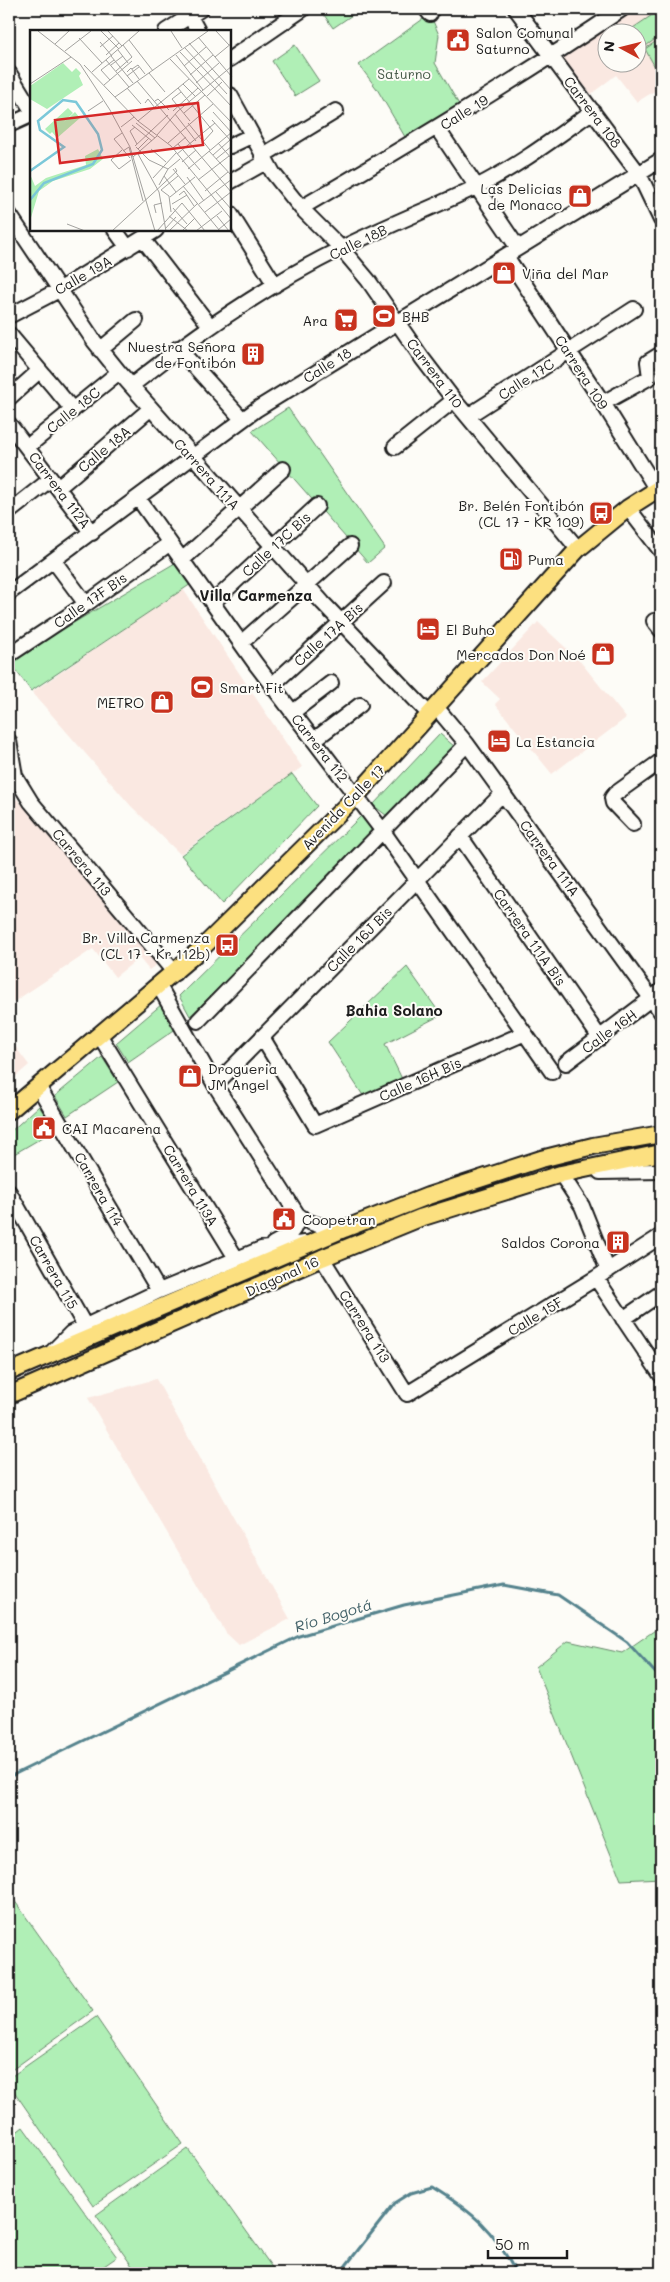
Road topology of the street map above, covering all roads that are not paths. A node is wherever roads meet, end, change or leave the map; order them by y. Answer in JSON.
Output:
{"nodes":[{"id":1,"x":303,"y":9,"type":"edge"},
{"id":2,"x":516,"y":9,"type":"edge"},
{"id":3,"x":622,"y":9,"type":"edge"},
{"id":4,"x":192,"y":11,"type":"edge"},
{"id":5,"x":167,"y":30,"type":"edge"},
{"id":6,"x":198,"y":30,"type":"edge"},
{"id":7,"x":551,"y":56,"type":"junction"},
{"id":8,"x":231,"y":58,"type":"edge"},
{"id":9,"x":9,"y":73,"type":"edge"},
{"id":10,"x":231,"y":97,"type":"edge"},
{"id":11,"x":30,"y":107,"type":"edge"},
{"id":12,"x":336,"y":111,"type":"dead end"},
{"id":13,"x":593,"y":111,"type":"junction"},
{"id":14,"x":30,"y":115,"type":"edge"},
{"id":15,"x":9,"y":125,"type":"edge"},
{"id":16,"x":437,"y":128,"type":"junction"},
{"id":17,"x":251,"y":136,"type":"junction"},
{"id":18,"x":231,"y":146,"type":"edge"},
{"id":19,"x":264,"y":159,"type":"junction"},
{"id":20,"x":661,"y":160,"type":"edge"},
{"id":21,"x":639,"y":174,"type":"junction"},
{"id":22,"x":231,"y":181,"type":"edge"},
{"id":23,"x":477,"y":186,"type":"junction"},
{"id":24,"x":301,"y":208,"type":"junction"},
{"id":25,"x":9,"y":214,"type":"edge"},
{"id":26,"x":231,"y":215,"type":"edge"},
{"id":27,"x":661,"y":220,"type":"edge"},
{"id":28,"x":116,"y":231,"type":"edge"},
{"id":29,"x":154,"y":231,"type":"edge"},
{"id":30,"x":143,"y":238,"type":"junction"},
{"id":31,"x":128,"y":248,"type":"junction"},
{"id":32,"x":341,"y":248,"type":"junction"},
{"id":33,"x":518,"y":248,"type":"junction"},
{"id":34,"x":506,"y":256,"type":"junction"},
{"id":35,"x":276,"y":286,"type":"junction"},
{"id":36,"x":59,"y":290,"type":"junction"},
{"id":37,"x":634,"y":309,"type":"dead end"},
{"id":38,"x":9,"y":316,"type":"edge"},
{"id":39,"x":136,"y":320,"type":"dead end"},
{"id":40,"x":398,"y":322,"type":"junction"},
{"id":41,"x":210,"y":326,"type":"junction"},
{"id":42,"x":9,"y":334,"type":"edge"},
{"id":43,"x":178,"y":348,"type":"junction"},
{"id":44,"x":100,"y":350,"type":"junction"},
{"id":45,"x":569,"y":351,"type":"junction"},
{"id":46,"x":661,"y":354,"type":"edge"},
{"id":47,"x":39,"y":371,"type":"junction"},
{"id":48,"x":118,"y":372,"type":"junction"},
{"id":49,"x":131,"y":386,"type":"junction"},
{"id":50,"x":9,"y":398,"type":"edge"},
{"id":51,"x":454,"y":400,"type":"junction"},
{"id":52,"x":603,"y":403,"type":"junction"},
{"id":53,"x":150,"y":409,"type":"junction"},
{"id":54,"x":73,"y":410,"type":"junction"},
{"id":55,"x":468,"y":416,"type":"junction"},
{"id":56,"x":242,"y":419,"type":"junction"},
{"id":57,"x":9,"y":424,"type":"edge"},
{"id":58,"x":18,"y":444,"type":"edge"},
{"id":59,"x":395,"y":447,"type":"dead end"},
{"id":60,"x":192,"y":457,"type":"junction"},
{"id":61,"x":283,"y":469,"type":"dead end"},
{"id":62,"x":54,"y":483,"type":"junction"},
{"id":63,"x":659,"y":488,"type":"edge"},
{"id":64,"x":138,"y":498,"type":"junction"},
{"id":65,"x":317,"y":506,"type":"dead end"},
{"id":66,"x":628,"y":508,"type":"junction"},
{"id":67,"x":238,"y":509,"type":"junction"},
{"id":68,"x":9,"y":512,"type":"edge"},
{"id":69,"x":92,"y":533,"type":"junction"},
{"id":70,"x":170,"y":542,"type":"junction"},
{"id":71,"x":350,"y":546,"type":"dead end"},
{"id":72,"x":272,"y":547,"type":"junction"},
{"id":73,"x":578,"y":549,"type":"junction"},
{"id":74,"x":661,"y":550,"type":"edge"},
{"id":75,"x":182,"y":560,"type":"junction"},
{"id":76,"x":54,"y":561,"type":"junction"},
{"id":77,"x":384,"y":583,"type":"dead end"},
{"id":78,"x":306,"y":585,"type":"junction"},
{"id":79,"x":9,"y":593,"type":"edge"},
{"id":80,"x":212,"y":603,"type":"junction"},
{"id":81,"x":86,"y":604,"type":"junction"},
{"id":82,"x":341,"y":622,"type":"junction"},
{"id":83,"x":241,"y":643,"type":"junction"},
{"id":84,"x":9,"y":655,"type":"edge"},
{"id":85,"x":331,"y":683,"type":"dead end"},
{"id":86,"x":272,"y":685,"type":"junction"},
{"id":87,"x":360,"y":705,"type":"dead end"},
{"id":88,"x":433,"y":710,"type":"junction"},
{"id":89,"x":293,"y":712,"type":"junction"},
{"id":90,"x":314,"y":740,"type":"junction"},
{"id":91,"x":9,"y":742,"type":"edge"},
{"id":92,"x":467,"y":744,"type":"junction"},
{"id":93,"x":659,"y":767,"type":"edge"},
{"id":94,"x":503,"y":793,"type":"junction"},
{"id":95,"x":357,"y":795,"type":"junction"},
{"id":96,"x":633,"y":824,"type":"dead end"},
{"id":97,"x":382,"y":830,"type":"junction"},
{"id":98,"x":460,"y":836,"type":"junction"},
{"id":99,"x":418,"y":880,"type":"junction"},
{"id":100,"x":175,"y":973,"type":"junction"},
{"id":101,"x":159,"y":986,"type":"junction"},
{"id":102,"x":657,"y":995,"type":"edge"},
{"id":103,"x":661,"y":1012,"type":"edge"},
{"id":104,"x":198,"y":1021,"type":"dead end"},
{"id":105,"x":525,"y":1033,"type":"junction"},
{"id":106,"x":100,"y":1036,"type":"junction"},
{"id":107,"x":262,"y":1037,"type":"junction"},
{"id":108,"x":600,"y":1038,"type":"junction"},
{"id":109,"x":566,"y":1063,"type":"dead end"},
{"id":110,"x":552,"y":1072,"type":"dead end"},
{"id":111,"x":215,"y":1085,"type":"junction"},
{"id":112,"x":38,"y":1086,"type":"junction"},
{"id":113,"x":9,"y":1111,"type":"edge"},
{"id":114,"x":661,"y":1134,"type":"edge"},
{"id":115,"x":661,"y":1153,"type":"edge"},
{"id":116,"x":661,"y":1171,"type":"edge"},
{"id":117,"x":561,"y":1174,"type":"junction"},
{"id":118,"x":9,"y":1192,"type":"edge"},
{"id":119,"x":297,"y":1214,"type":"junction"},
{"id":120,"x":344,"y":1229,"type":"junction"},
{"id":121,"x":661,"y":1236,"type":"edge"},
{"id":122,"x":313,"y":1243,"type":"junction"},
{"id":123,"x":261,"y":1249,"type":"junction"},
{"id":124,"x":236,"y":1258,"type":"junction"},
{"id":125,"x":322,"y":1258,"type":"junction"},
{"id":126,"x":602,"y":1275,"type":"junction"},
{"id":127,"x":159,"y":1291,"type":"junction"},
{"id":128,"x":661,"y":1293,"type":"edge"},
{"id":129,"x":623,"y":1319,"type":"junction"},
{"id":130,"x":85,"y":1326,"type":"junction"},
{"id":131,"x":50,"y":1354,"type":"junction"},
{"id":132,"x":656,"y":1356,"type":"edge"},
{"id":133,"x":9,"y":1372,"type":"edge"},
{"id":134,"x":661,"y":1375,"type":"edge"},
{"id":135,"x":407,"y":1394,"type":"joint"},
{"id":136,"x":9,"y":1395,"type":"edge"}],
"edges":[{"from":1,"to":8,"type":"street"},
{"from":2,"to":7,"type":"street","name":"Carrera 108"},
{"from":3,"to":7,"type":"street","name":"Calle 19"},
{"from":4,"to":5,"type":"street"},
{"from":4,"to":6,"type":"street"},
{"from":7,"to":13,"type":"street","name":"Carrera 108"},
{"from":7,"to":16,"type":"street","name":"Calle 19"},
{"from":9,"to":11,"type":"street"},
{"from":10,"to":17,"type":"street","name":"Carrera 110"},
{"from":12,"to":19,"type":"street"},
{"from":13,"to":21,"type":"street","name":"Carrera 108"},
{"from":13,"to":23,"type":"street","name":"Calle 18B"},
{"from":14,"to":15,"type":"street"},
{"from":16,"to":23,"type":"street"},
{"from":16,"to":24,"type":"street","name":"Calle 19"},
{"from":17,"to":18,"type":"street"},
{"from":17,"to":19,"type":"street","name":"Carrera 110"},
{"from":19,"to":22,"type":"street"},
{"from":19,"to":24,"type":"street","name":"Carrera 110"},
{"from":20,"to":21,"type":"street","name":"Calle 18"},
{"from":21,"to":27,"type":"street","name":"Carrera 108"},
{"from":21,"to":33,"type":"street","name":"Calle 18"},
{"from":23,"to":32,"type":"street","name":"Calle 18B"},
{"from":23,"to":33,"type":"street"},
{"from":24,"to":32,"type":"street","name":"Carrera 110"},
{"from":25,"to":36,"type":"street","name":"Carrera 111A"},
{"from":26,"to":35,"type":"street"},
{"from":28,"to":31,"type":"street"},
{"from":29,"to":30,"type":"street","name":"Calle 19A"},
{"from":30,"to":31,"type":"street","name":"Calle 19A"},
{"from":30,"to":41,"type":"street"},
{"from":31,"to":36,"type":"street","name":"Calle 19A"},
{"from":32,"to":35,"type":"street","name":"Calle 18B"},
{"from":32,"to":40,"type":"street","name":"Carrera 110"},
{"from":33,"to":34,"type":"street","name":"Calle 18"},
{"from":34,"to":40,"type":"street","name":"Calle 18"},
{"from":34,"to":45,"type":"street","name":"Carrera 109"},
{"from":35,"to":41,"type":"street","name":"Calle 18B"},
{"from":36,"to":38,"type":"street","name":"Calle 19A"},
{"from":36,"to":44,"type":"street","name":"Carrera 111A"},
{"from":37,"to":45,"type":"street","name":"Calle 17C"},
{"from":39,"to":44,"type":"street"},
{"from":40,"to":51,"type":"street","name":"Carrera 110"},
{"from":40,"to":56,"type":"street","name":"Calle 18"},
{"from":41,"to":43,"type":"street","name":"Calle 18B"},
{"from":42,"to":47,"type":"street"},
{"from":43,"to":49,"type":"street","name":"Calle 18B"},
{"from":43,"to":56,"type":"street"},
{"from":44,"to":48,"type":"street","name":"Carrera 111A"},
{"from":45,"to":52,"type":"street","name":"Carrera 109"},
{"from":45,"to":55,"type":"street","name":"Calle 17C"},
{"from":46,"to":52,"type":"street"},
{"from":47,"to":50,"type":"street"},
{"from":47,"to":54,"type":"street"},
{"from":48,"to":49,"type":"street","name":"Carrera 111A"},
{"from":48,"to":54,"type":"street","name":"Calle 18C"},
{"from":49,"to":53,"type":"street","name":"Carrera 111A"},
{"from":51,"to":55,"type":"street","name":"Carrera 110"},
{"from":51,"to":59,"type":"street"},
{"from":52,"to":63,"type":"street","name":"Carrera 109"},
{"from":53,"to":60,"type":"street","name":"Carrera 111A"},
{"from":53,"to":62,"type":"street","name":"Calle 18A"},
{"from":54,"to":58,"type":"street","name":"Calle 18C"},
{"from":55,"to":73,"type":"street","name":"Carrera 110"},
{"from":56,"to":60,"type":"street","name":"Calle 18"},
{"from":57,"to":58,"type":"street","name":"Carrera 112A"},
{"from":58,"to":62,"type":"street","name":"Carrera 112A"},
{"from":60,"to":64,"type":"street","name":"Calle 18"},
{"from":60,"to":67,"type":"street","name":"Carrera 111A"},
{"from":61,"to":67,"type":"street"},
{"from":62,"to":68,"type":"street","name":"Calle 18A"},
{"from":62,"to":69,"type":"street","name":"Carrera 112A"},
{"from":63,"to":66,"type":"main road","name":"Avenida Calle 17"},
{"from":64,"to":69,"type":"street","name":"Calle 18"},
{"from":64,"to":70,"type":"street","name":"Carrera 112"},
{"from":65,"to":72,"type":"street","name":"Calle 17C Bis"},
{"from":66,"to":73,"type":"main road","name":"Avenida Calle 17"},
{"from":66,"to":74,"type":"street"},
{"from":67,"to":72,"type":"street","name":"Carrera 111A"},
{"from":67,"to":75,"type":"street"},
{"from":69,"to":76,"type":"street","name":"Calle 18"},
{"from":70,"to":75,"type":"street","name":"Carrera 112"},
{"from":70,"to":81,"type":"street","name":"Calle 17F Bis"},
{"from":71,"to":78,"type":"street"},
{"from":72,"to":78,"type":"street","name":"Carrera 111A"},
{"from":72,"to":80,"type":"street","name":"Calle 17C Bis"},
{"from":73,"to":88,"type":"main road","name":"Avenida Calle 17"},
{"from":75,"to":80,"type":"street","name":"Carrera 112"},
{"from":76,"to":79,"type":"street","name":"Calle 18"},
{"from":76,"to":81,"type":"street"},
{"from":77,"to":82,"type":"street","name":"Calle 17A Bis"},
{"from":78,"to":82,"type":"street","name":"Carrera 111A"},
{"from":78,"to":83,"type":"street"},
{"from":80,"to":83,"type":"street","name":"Carrera 112"},
{"from":81,"to":84,"type":"street","name":"Calle 17F Bis"},
{"from":82,"to":86,"type":"street","name":"Calle 17A Bis"},
{"from":82,"to":88,"type":"street","name":"Carrera 111A"},
{"from":83,"to":86,"type":"street","name":"Carrera 112"},
{"from":85,"to":89,"type":"street"},
{"from":86,"to":89,"type":"street","name":"Carrera 112"},
{"from":87,"to":90,"type":"street"},
{"from":88,"to":92,"type":"street","name":"Carrera 111A"},
{"from":88,"to":95,"type":"main road","name":"Avenida Calle 17"},
{"from":89,"to":90,"type":"street","name":"Carrera 112"},
{"from":90,"to":95,"type":"street","name":"Carrera 112"},
{"from":91,"to":100,"type":"street","name":"Carrera 113"},
{"from":92,"to":94,"type":"street","name":"Carrera 111A"},
{"from":92,"to":97,"type":"street"},
{"from":93,"to":96,"type":"street"},
{"from":94,"to":98,"type":"street","name":"Calle 16J Bis"},
{"from":94,"to":102,"type":"street","name":"Carrera 111A"},
{"from":95,"to":97,"type":"street","name":"Carrera 112"},
{"from":95,"to":100,"type":"main road","name":"Avenida Calle 17"},
{"from":97,"to":99,"type":"street","name":"Carrera 112"},
{"from":97,"to":104,"type":"street"},
{"from":98,"to":99,"type":"street","name":"Calle 16J Bis"},
{"from":98,"to":108,"type":"street","name":"Carrera 111A Bis"},
{"from":99,"to":105,"type":"street","name":"Carrera 112"},
{"from":99,"to":107,"type":"street","name":"Calle 16J Bis"},
{"from":100,"to":101,"type":"main road","name":"Avenida Calle 17"},
{"from":101,"to":106,"type":"main road","name":"Avenida Calle 17"},
{"from":101,"to":111,"type":"street"},
{"from":102,"to":103,"type":"street","name":"Carrera 111A"},
{"from":102,"to":108,"type":"street","name":"Calle 16H"},
{"from":105,"to":107,"type":"street","name":"Calle 16H Bis"},
{"from":105,"to":110,"type":"street","name":"Carrera 112"},
{"from":106,"to":112,"type":"main road","name":"Avenida Calle 17"},
{"from":106,"to":124,"type":"street","name":"Carrera 113A"},
{"from":107,"to":111,"type":"street","name":"Calle 16J Bis"},
{"from":108,"to":109,"type":"street","name":"Calle 16H"},
{"from":111,"to":119,"type":"street"},
{"from":112,"to":113,"type":"main road","name":"Avenida Calle 17"},
{"from":112,"to":127,"type":"street","name":"Carrera 114"},
{"from":114,"to":120,"type":"main road","name":"Diagonal 16"},
{"from":115,"to":117,"type":"main road","name":"Diagonal 16"},
{"from":116,"to":117,"type":"street","name":"Diagonal 16"},
{"from":117,"to":125,"type":"main road","name":"Diagonal 16"},
{"from":117,"to":126,"type":"street"},
{"from":118,"to":130,"type":"street","name":"Carrera 115"},
{"from":119,"to":120,"type":"street"},
{"from":119,"to":123,"type":"street"},
{"from":120,"to":122,"type":"main road","name":"Diagonal 16"},
{"from":121,"to":126,"type":"street","name":"Calle 15F"},
{"from":122,"to":123,"type":"street","name":"Diagonal 16"},
{"from":122,"to":131,"type":"main road","name":"Diagonal 16"},
{"from":123,"to":124,"type":"street","name":"Diagonal 16"},
{"from":124,"to":127,"type":"street","name":"Diagonal 16"},
{"from":125,"to":135,"type":"street","name":"Carrera 113"},
{"from":125,"to":136,"type":"main road","name":"Diagonal 16"},
{"from":126,"to":129,"type":"street"},
{"from":126,"to":135,"type":"street","name":"Calle 15F"},
{"from":127,"to":130,"type":"street","name":"Diagonal 16"},
{"from":128,"to":129,"type":"street"},
{"from":129,"to":132,"type":"street"},
{"from":130,"to":131,"type":"street","name":"Diagonal 16"},
{"from":131,"to":133,"type":"main road","name":"Diagonal 16"},
{"from":132,"to":134,"type":"street"}]}
